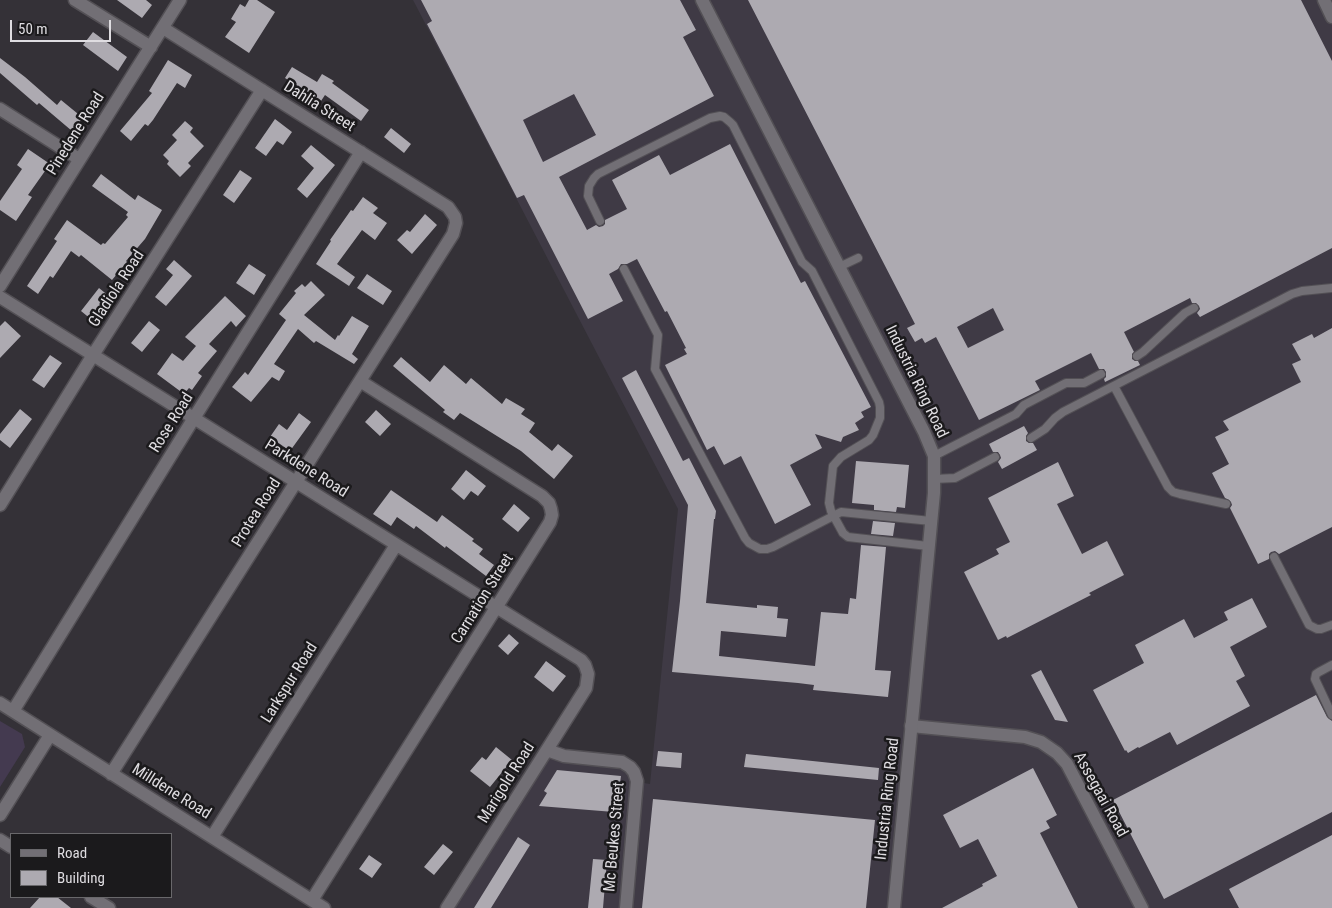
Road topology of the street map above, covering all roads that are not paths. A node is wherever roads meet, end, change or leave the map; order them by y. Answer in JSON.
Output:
{"nodes":[{"id":1,"x":75,"y":0,"type":"edge"},
{"id":2,"x":180,"y":0,"type":"edge"},
{"id":3,"x":702,"y":0,"type":"edge"},
{"id":4,"x":1324,"y":0,"type":"edge"},
{"id":5,"x":1332,"y":16,"type":"edge"},
{"id":6,"x":162,"y":28,"type":"junction"},
{"id":7,"x":151,"y":47,"type":"junction"},
{"id":8,"x":262,"y":90,"type":"junction"},
{"id":9,"x":0,"y":109,"type":"edge"},
{"id":10,"x":361,"y":152,"type":"junction"},
{"id":11,"x":79,"y":159,"type":"junction"},
{"id":12,"x":455,"y":217,"type":"joint"},
{"id":13,"x":600,"y":221,"type":"dead end"},
{"id":14,"x":858,"y":258,"type":"dead end"},
{"id":15,"x":840,"y":267,"type":"junction"},
{"id":16,"x":624,"y":269,"type":"dead end"},
{"id":17,"x":0,"y":286,"type":"edge"},
{"id":18,"x":1332,"y":288,"type":"edge"},
{"id":19,"x":0,"y":296,"type":"edge"},
{"id":20,"x":1194,"y":308,"type":"dead end"},
{"id":21,"x":93,"y":355,"type":"junction"},
{"id":22,"x":1137,"y":356,"type":"dead end"},
{"id":23,"x":1101,"y":374,"type":"dead end"},
{"id":24,"x":360,"y":381,"type":"junction"},
{"id":25,"x":1114,"y":386,"type":"junction"},
{"id":26,"x":194,"y":418,"type":"junction"},
{"id":27,"x":1031,"y":438,"type":"dead end"},
{"id":28,"x":934,"y":456,"type":"junction"},
{"id":29,"x":995,"y":457,"type":"dead end"},
{"id":30,"x":934,"y":479,"type":"junction"},
{"id":31,"x":296,"y":482,"type":"junction"},
{"id":32,"x":1226,"y":504,"type":"dead end"},
{"id":33,"x":0,"y":505,"type":"edge"},
{"id":34,"x":833,"y":515,"type":"junction"},
{"id":35,"x":931,"y":520,"type":"junction"},
{"id":36,"x":396,"y":545,"type":"junction"},
{"id":37,"x":928,"y":546,"type":"junction"},
{"id":38,"x":1274,"y":557,"type":"dead end"},
{"id":39,"x":497,"y":608,"type":"junction"},
{"id":40,"x":1332,"y":625,"type":"edge"},
{"id":41,"x":1332,"y":665,"type":"edge"},
{"id":42,"x":588,"y":674,"type":"joint"},
{"id":43,"x":0,"y":704,"type":"edge"},
{"id":44,"x":13,"y":712,"type":"junction"},
{"id":45,"x":1332,"y":715,"type":"edge"},
{"id":46,"x":911,"y":726,"type":"junction"},
{"id":47,"x":50,"y":735,"type":"junction"},
{"id":48,"x":547,"y":750,"type":"junction"},
{"id":49,"x":111,"y":774,"type":"junction"},
{"id":50,"x":0,"y":815,"type":"edge"},
{"id":51,"x":212,"y":837,"type":"junction"},
{"id":52,"x":93,"y":898,"type":"edge"},
{"id":53,"x":312,"y":900,"type":"junction"},
{"id":54,"x":109,"y":908,"type":"edge"},
{"id":55,"x":324,"y":908,"type":"edge"},
{"id":56,"x":448,"y":908,"type":"edge"},
{"id":57,"x":626,"y":908,"type":"edge"},
{"id":58,"x":894,"y":908,"type":"edge"},
{"id":59,"x":1142,"y":908,"type":"edge"}],
"edges":[{"from":1,"to":7,"type":"street"},
{"from":2,"to":6,"type":"street","name":"Pinedene Road"},
{"from":3,"to":15,"type":"street","name":"Industria Ring Road"},
{"from":4,"to":5,"type":"street"},
{"from":6,"to":7,"type":"street","name":"Pinedene Road"},
{"from":6,"to":8,"type":"street","name":"Dahlia Street"},
{"from":7,"to":11,"type":"street","name":"Pinedene Road"},
{"from":8,"to":10,"type":"street","name":"Dahlia Street"},
{"from":8,"to":21,"type":"street","name":"Gladiola Road"},
{"from":9,"to":11,"type":"street"},
{"from":10,"to":12,"type":"street","name":"Dahlia Street"},
{"from":10,"to":26,"type":"street","name":"Rose Road"},
{"from":11,"to":17,"type":"street","name":"Pinedene Road"},
{"from":12,"to":24,"type":"street","name":"Protea Road"},
{"from":13,"to":34,"type":"lane"},
{"from":14,"to":15,"type":"lane"},
{"from":15,"to":28,"type":"street","name":"Industria Ring Road"},
{"from":16,"to":34,"type":"lane"},
{"from":18,"to":25,"type":"lane"},
{"from":19,"to":21,"type":"street","name":"Parkdene Road"},
{"from":20,"to":22,"type":"lane"},
{"from":21,"to":26,"type":"street","name":"Parkdene Road"},
{"from":21,"to":33,"type":"street","name":"Gladiola Road"},
{"from":23,"to":28,"type":"lane"},
{"from":24,"to":31,"type":"street","name":"Protea Road"},
{"from":24,"to":39,"type":"street","name":"Carnation Street"},
{"from":25,"to":27,"type":"lane"},
{"from":25,"to":32,"type":"lane"},
{"from":26,"to":31,"type":"street","name":"Parkdene Road"},
{"from":26,"to":44,"type":"street","name":"Rose Road"},
{"from":28,"to":30,"type":"street","name":"Industria Ring Road"},
{"from":29,"to":30,"type":"lane"},
{"from":30,"to":35,"type":"street","name":"Industria Ring Road"},
{"from":31,"to":36,"type":"street","name":"Parkdene Road"},
{"from":31,"to":49,"type":"street","name":"Protea Road"},
{"from":34,"to":35,"type":"lane"},
{"from":34,"to":37,"type":"lane"},
{"from":35,"to":37,"type":"street","name":"Industria Ring Road"},
{"from":36,"to":39,"type":"street","name":"Parkdene Road"},
{"from":36,"to":51,"type":"street","name":"Larkspur Road"},
{"from":37,"to":46,"type":"street","name":"Industria Ring Road"},
{"from":38,"to":40,"type":"lane"},
{"from":39,"to":42,"type":"street","name":"Parkdene Road"},
{"from":39,"to":53,"type":"street","name":"Carnation Street"},
{"from":41,"to":45,"type":"lane"},
{"from":42,"to":48,"type":"street","name":"Marigold Road"},
{"from":43,"to":44,"type":"street","name":"Milldene Road"},
{"from":44,"to":47,"type":"street","name":"Milldene Road"},
{"from":46,"to":58,"type":"street","name":"Industria Ring Road"},
{"from":46,"to":59,"type":"street","name":"Assegaai Road"},
{"from":47,"to":49,"type":"street","name":"Milldene Road"},
{"from":47,"to":50,"type":"street"},
{"from":48,"to":56,"type":"street","name":"Marigold Road"},
{"from":48,"to":57,"type":"street","name":"Mc Beukes Street"},
{"from":49,"to":51,"type":"street","name":"Milldene Road"},
{"from":51,"to":53,"type":"street","name":"Milldene Road"},
{"from":52,"to":54,"type":"street"},
{"from":53,"to":55,"type":"street","name":"Milldene Road"}]}
